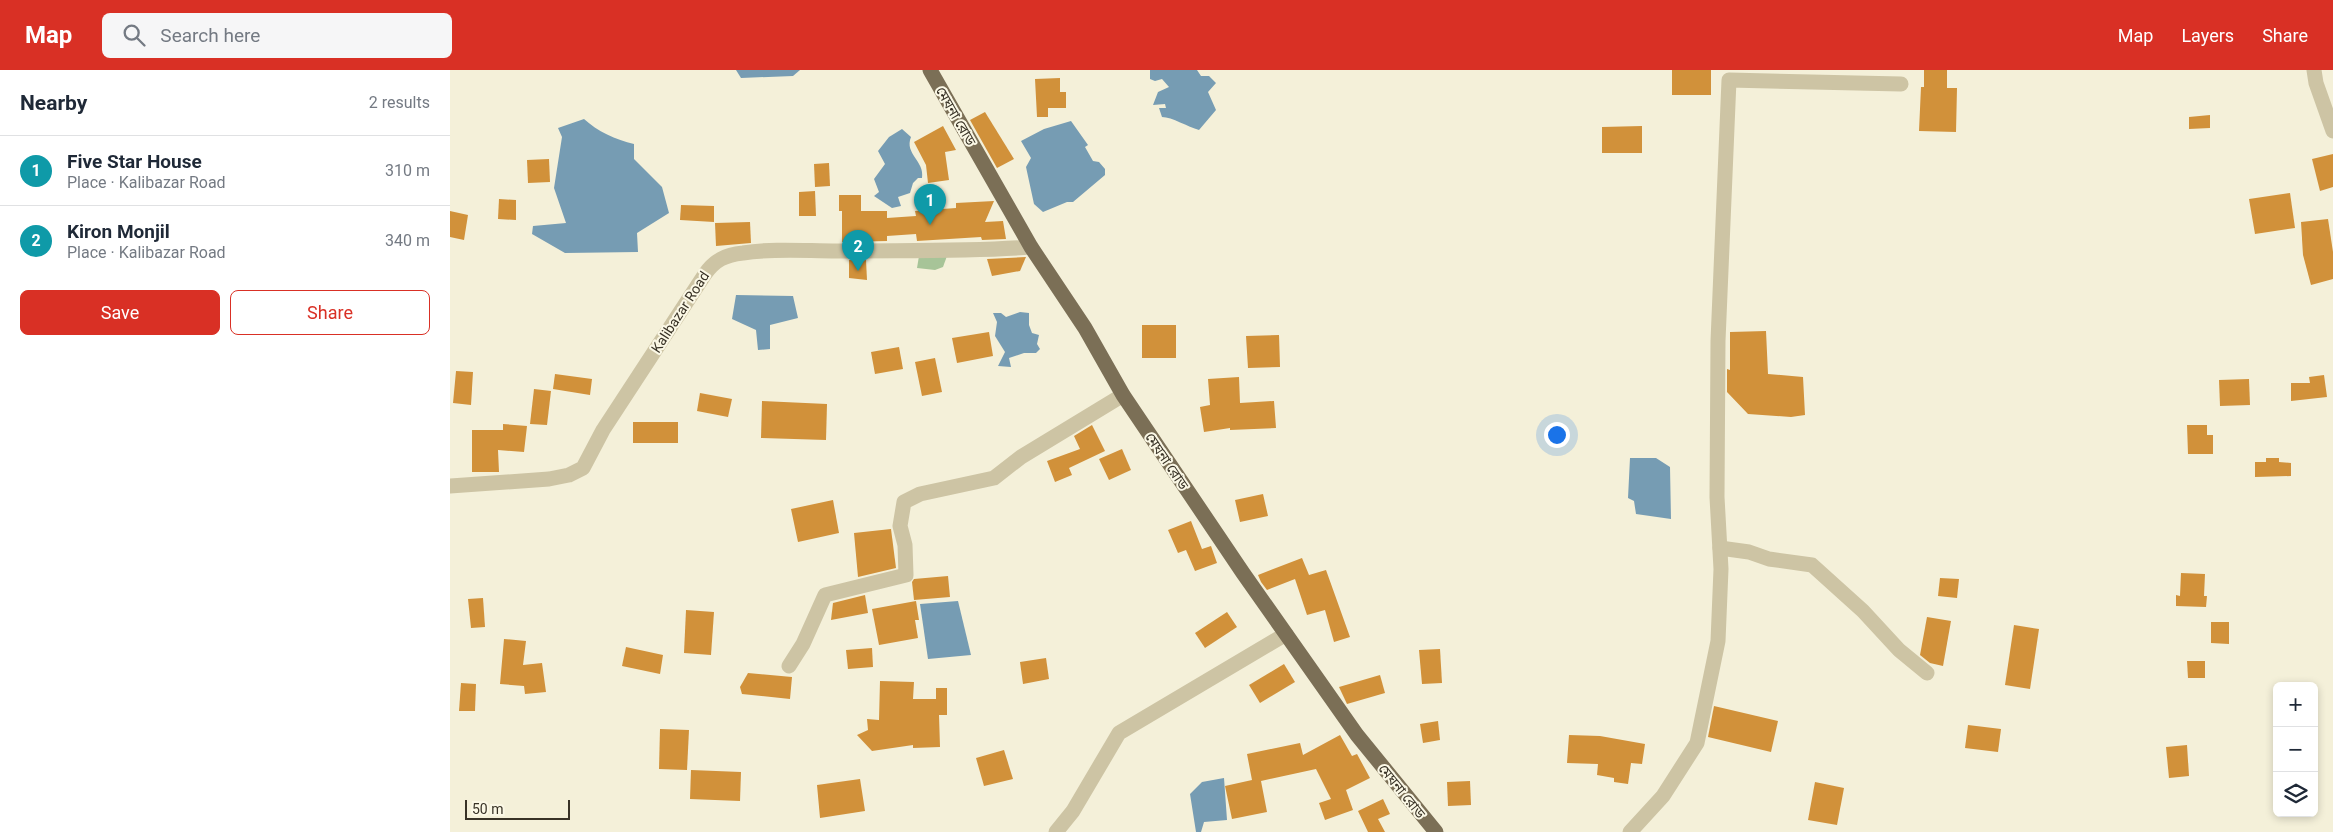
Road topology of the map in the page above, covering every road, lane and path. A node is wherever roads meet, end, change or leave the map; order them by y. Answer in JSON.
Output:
{"nodes":[{"id":1,"x":930,"y":70,"type":"edge"},
{"id":2,"x":2314,"y":70,"type":"edge"},
{"id":3,"x":1901,"y":84,"type":"dead end"},
{"id":4,"x":2333,"y":131,"type":"edge"},
{"id":5,"x":1031,"y":247,"type":"junction"},
{"id":6,"x":1123,"y":395,"type":"junction"},
{"id":7,"x":450,"y":486,"type":"edge"},
{"id":8,"x":1720,"y":548,"type":"junction"},
{"id":9,"x":1286,"y":634,"type":"junction"},
{"id":10,"x":789,"y":666,"type":"dead end"},
{"id":11,"x":1927,"y":673,"type":"dead end"},
{"id":12,"x":1056,"y":832,"type":"edge"},
{"id":13,"x":1436,"y":832,"type":"edge"},
{"id":14,"x":1630,"y":832,"type":"edge"}],
"edges":[{"from":1,"to":5,"type":"main road","name":"মেঘনা রোড"},
{"from":2,"to":4,"type":"street"},
{"from":3,"to":8,"type":"street"},
{"from":5,"to":6,"type":"main road","name":"মেঘনা রোড"},
{"from":5,"to":7,"type":"street","name":"Kalibazar Road"},
{"from":6,"to":9,"type":"main road","name":"মেঘনা রোড"},
{"from":6,"to":10,"type":"street"},
{"from":8,"to":11,"type":"street"},
{"from":8,"to":14,"type":"street"},
{"from":9,"to":12,"type":"street"},
{"from":9,"to":13,"type":"main road","name":"মেঘনা রোড"}]}
